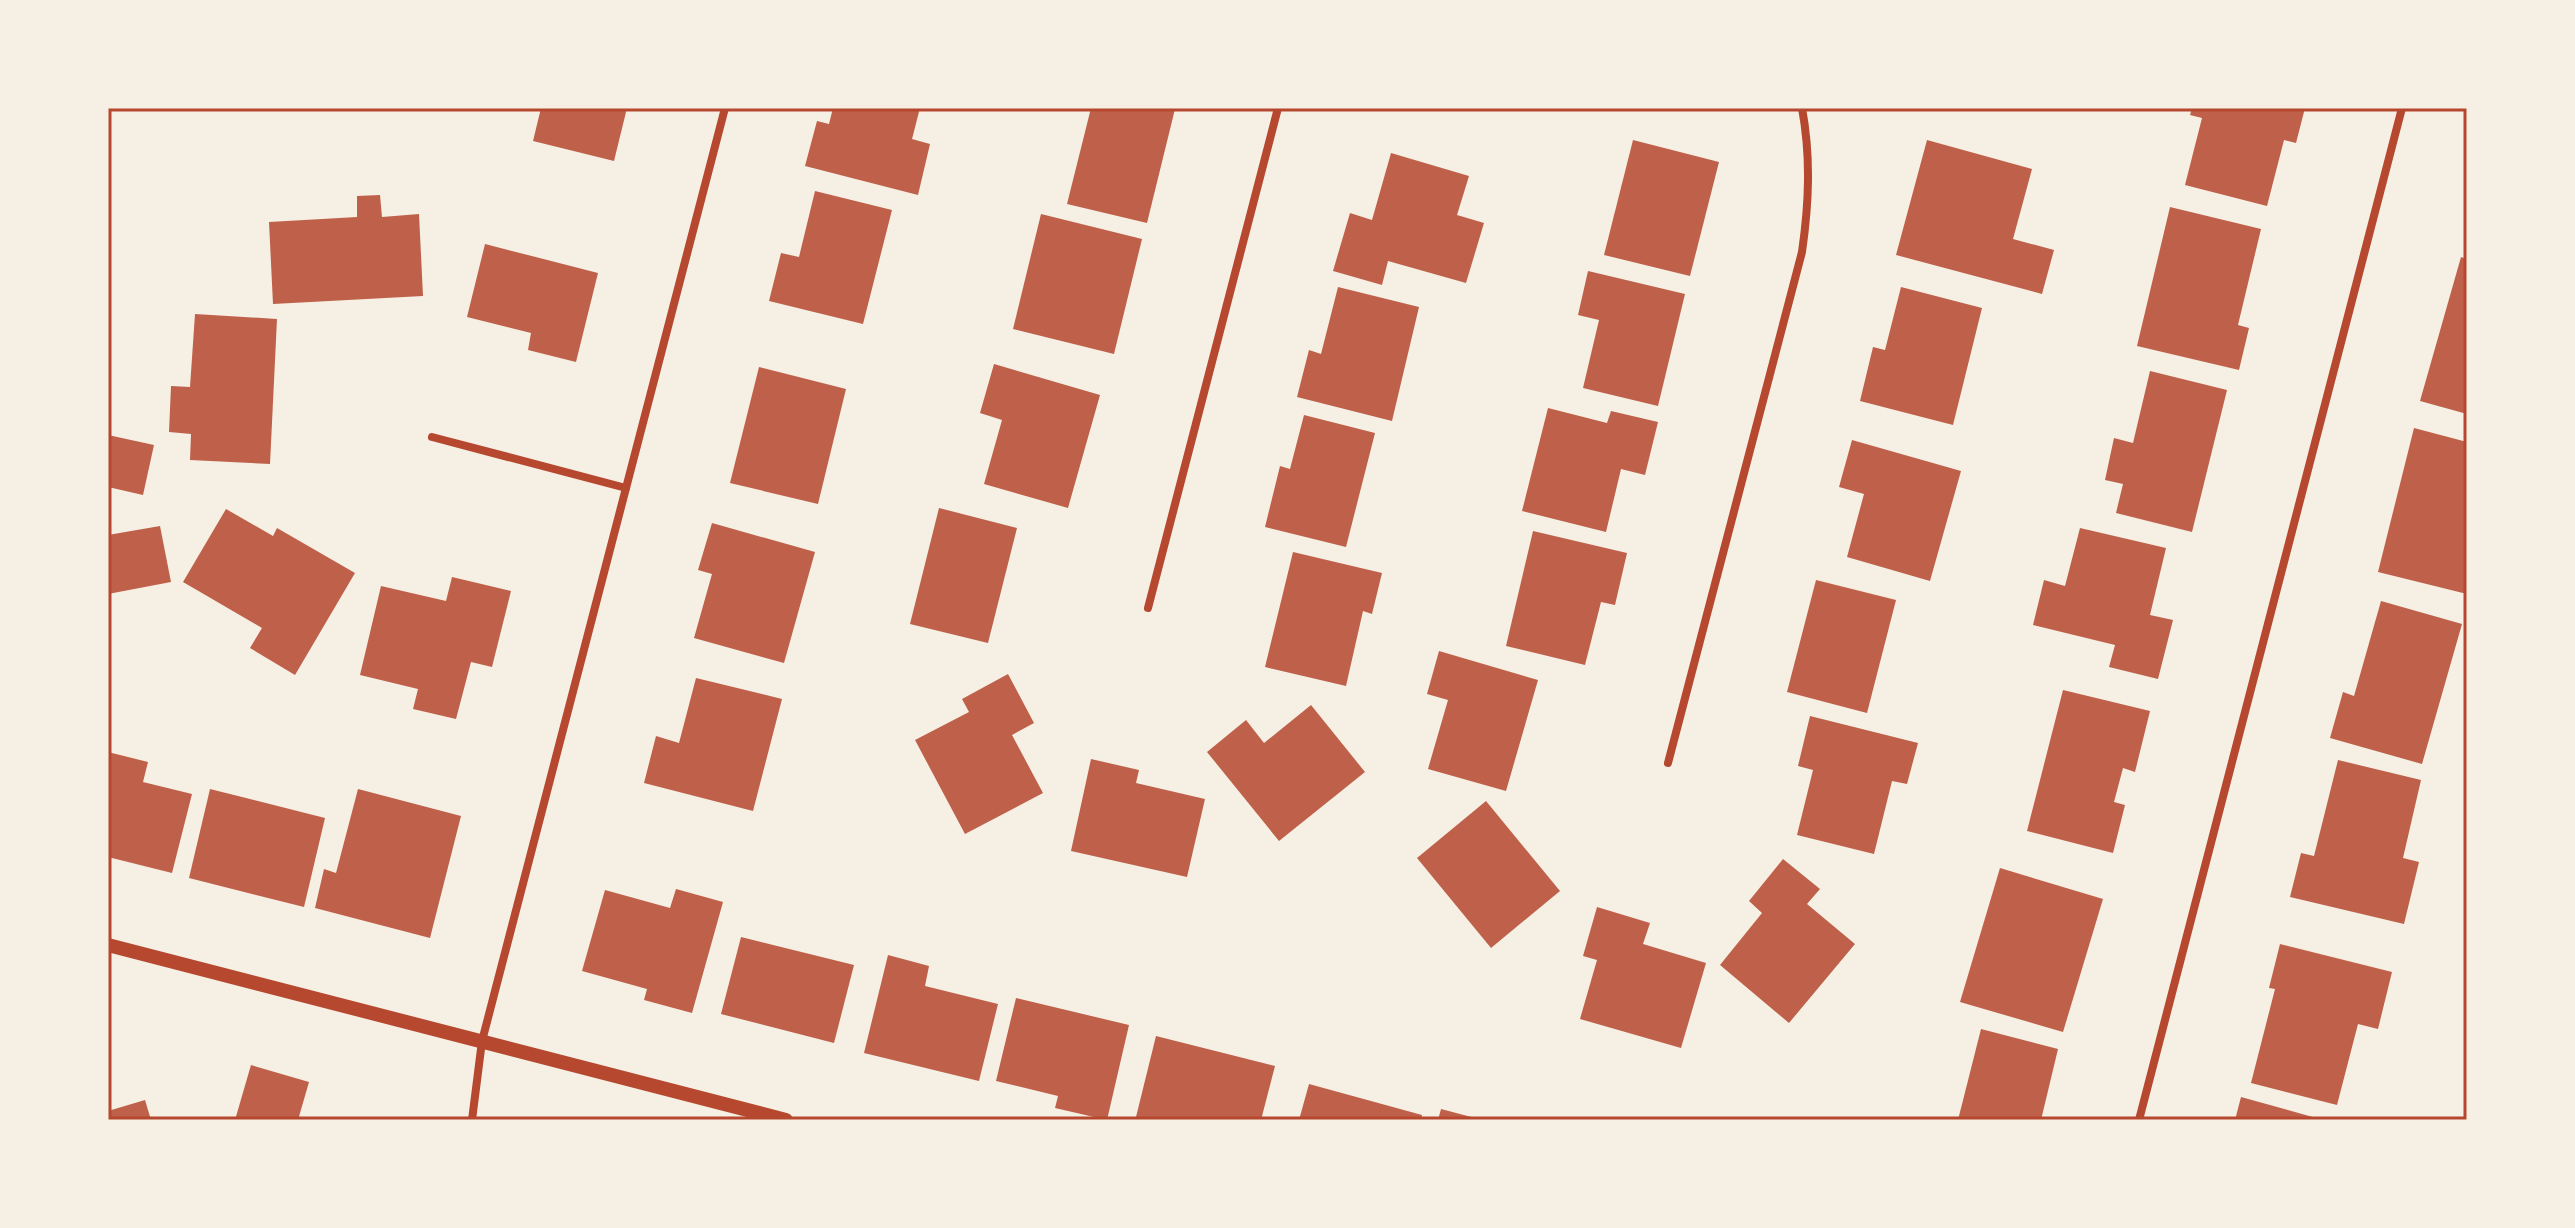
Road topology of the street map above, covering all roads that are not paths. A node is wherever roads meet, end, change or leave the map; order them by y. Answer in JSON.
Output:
{"nodes":[{"id":1,"x":725,"y":108,"type":"edge"},
{"id":2,"x":1278,"y":108,"type":"edge"},
{"id":3,"x":1802,"y":108,"type":"edge"},
{"id":4,"x":2402,"y":108,"type":"edge"},
{"id":5,"x":432,"y":437,"type":"dead end"},
{"id":6,"x":626,"y":488,"type":"junction"},
{"id":7,"x":1148,"y":608,"type":"dead end"},
{"id":8,"x":1668,"y":763,"type":"dead end"},
{"id":9,"x":108,"y":945,"type":"edge"},
{"id":10,"x":482,"y":1041,"type":"junction"},
{"id":11,"x":472,"y":1120,"type":"edge"},
{"id":12,"x":786,"y":1120,"type":"edge"},
{"id":13,"x":2139,"y":1120,"type":"edge"}],
"edges":[{"from":1,"to":6,"type":"street"},
{"from":2,"to":7,"type":"street"},
{"from":3,"to":8,"type":"street"},
{"from":4,"to":13,"type":"street"},
{"from":5,"to":6,"type":"street"},
{"from":6,"to":10,"type":"street"},
{"from":9,"to":10,"type":"street"},
{"from":10,"to":11,"type":"street"},
{"from":10,"to":12,"type":"street"}]}
